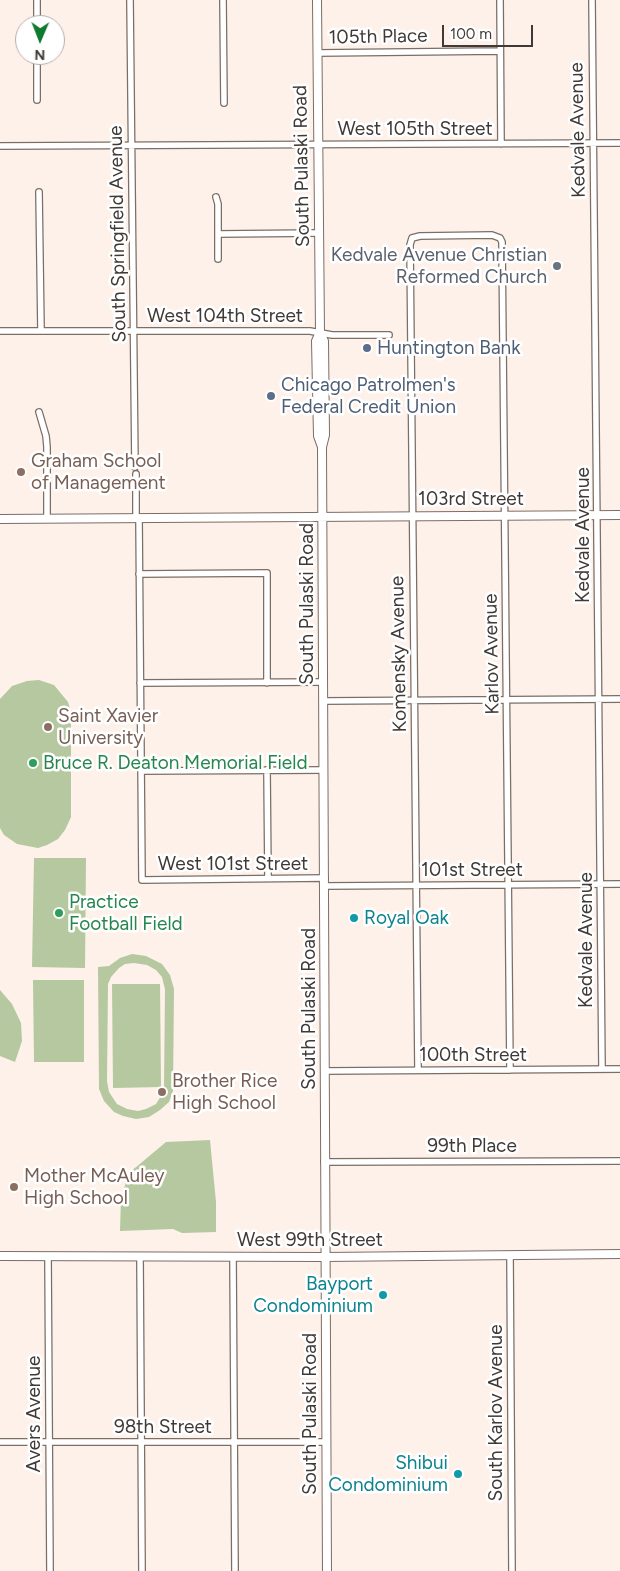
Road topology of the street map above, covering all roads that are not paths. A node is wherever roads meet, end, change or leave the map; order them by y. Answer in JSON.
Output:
{"nodes":[{"id":1,"x":37,"y":0,"type":"edge"},
{"id":2,"x":130,"y":0,"type":"edge"},
{"id":3,"x":223,"y":0,"type":"edge"},
{"id":4,"x":316,"y":0,"type":"edge"},
{"id":5,"x":500,"y":0,"type":"edge"},
{"id":6,"x":592,"y":0,"type":"edge"},
{"id":7,"x":37,"y":15,"type":"edge"},
{"id":8,"x":500,"y":51,"type":"junction"},
{"id":9,"x":317,"y":53,"type":"junction"},
{"id":10,"x":37,"y":65,"type":"edge"},
{"id":11,"x":37,"y":100,"type":"dead end"},
{"id":12,"x":224,"y":104,"type":"dead end"},
{"id":13,"x":594,"y":143,"type":"junction"},
{"id":14,"x":620,"y":143,"type":"edge"},
{"id":15,"x":501,"y":144,"type":"junction"},
{"id":16,"x":132,"y":145,"type":"junction"},
{"id":17,"x":318,"y":145,"type":"junction"},
{"id":18,"x":0,"y":146,"type":"edge"},
{"id":19,"x":39,"y":192,"type":"dead end"},
{"id":20,"x":216,"y":197,"type":"dead end"},
{"id":21,"x":319,"y":233,"type":"junction"},
{"id":22,"x":218,"y":234,"type":"junction"},
{"id":23,"x":500,"y":238,"type":"joint"},
{"id":24,"x":218,"y":259,"type":"dead end"},
{"id":25,"x":0,"y":331,"type":"edge"},
{"id":26,"x":41,"y":331,"type":"junction"},
{"id":27,"x":134,"y":331,"type":"junction"},
{"id":28,"x":320,"y":332,"type":"junction"},
{"id":29,"x":389,"y":335,"type":"dead end"},
{"id":30,"x":39,"y":412,"type":"dead end"},
{"id":31,"x":135,"y":467,"type":"dead end"},
{"id":32,"x":136,"y":474,"type":"dead end"},
{"id":33,"x":598,"y":515,"type":"junction"},
{"id":34,"x":620,"y":515,"type":"edge"},
{"id":35,"x":323,"y":516,"type":"junction"},
{"id":36,"x":413,"y":516,"type":"junction"},
{"id":37,"x":505,"y":516,"type":"junction"},
{"id":38,"x":47,"y":518,"type":"junction"},
{"id":39,"x":137,"y":518,"type":"junction"},
{"id":40,"x":0,"y":519,"type":"edge"},
{"id":41,"x":139,"y":574,"type":"junction"},
{"id":42,"x":324,"y":682,"type":"junction"},
{"id":43,"x":140,"y":683,"type":"junction"},
{"id":44,"x":267,"y":683,"type":"junction"},
{"id":45,"x":599,"y":699,"type":"junction"},
{"id":46,"x":620,"y":699,"type":"edge"},
{"id":47,"x":414,"y":700,"type":"junction"},
{"id":48,"x":507,"y":700,"type":"junction"},
{"id":49,"x":324,"y":701,"type":"junction"},
{"id":50,"x":267,"y":770,"type":"junction"},
{"id":51,"x":324,"y":770,"type":"junction"},
{"id":52,"x":141,"y":771,"type":"junction"},
{"id":53,"x":268,"y":878,"type":"junction"},
{"id":54,"x":325,"y":882,"type":"junction"},
{"id":55,"x":600,"y":884,"type":"junction"},
{"id":56,"x":620,"y":884,"type":"edge"},
{"id":57,"x":416,"y":885,"type":"junction"},
{"id":58,"x":508,"y":885,"type":"junction"},
{"id":59,"x":602,"y":1069,"type":"junction"},
{"id":60,"x":620,"y":1069,"type":"edge"},
{"id":61,"x":418,"y":1070,"type":"junction"},
{"id":62,"x":510,"y":1070,"type":"junction"},
{"id":63,"x":325,"y":1071,"type":"junction"},
{"id":64,"x":620,"y":1161,"type":"edge"},
{"id":65,"x":324,"y":1162,"type":"junction"},
{"id":66,"x":620,"y":1254,"type":"edge"},
{"id":67,"x":510,"y":1255,"type":"junction"},
{"id":68,"x":0,"y":1256,"type":"edge"},
{"id":69,"x":48,"y":1256,"type":"junction"},
{"id":70,"x":140,"y":1257,"type":"junction"},
{"id":71,"x":233,"y":1257,"type":"junction"},
{"id":72,"x":325,"y":1257,"type":"junction"},
{"id":73,"x":141,"y":1441,"type":"junction"},
{"id":74,"x":0,"y":1442,"type":"edge"},
{"id":75,"x":49,"y":1442,"type":"junction"},
{"id":76,"x":234,"y":1442,"type":"junction"},
{"id":77,"x":326,"y":1442,"type":"junction"},
{"id":78,"x":50,"y":1571,"type":"edge"},
{"id":79,"x":142,"y":1571,"type":"edge"},
{"id":80,"x":235,"y":1571,"type":"edge"},
{"id":81,"x":327,"y":1571,"type":"edge"},
{"id":82,"x":512,"y":1571,"type":"edge"}],
"edges":[{"from":1,"to":7,"type":"street"},
{"from":2,"to":16,"type":"street","name":"South Springfield Avenue"},
{"from":3,"to":12,"type":"street"},
{"from":4,"to":9,"type":"main road","name":"South Pulaski Road"},
{"from":5,"to":8,"type":"street"},
{"from":6,"to":13,"type":"street","name":"Kedvale Avenue"},
{"from":8,"to":9,"type":"street","name":"105th Place"},
{"from":8,"to":15,"type":"street"},
{"from":9,"to":17,"type":"main road","name":"South Pulaski Road"},
{"from":10,"to":11,"type":"street"},
{"from":13,"to":14,"type":"street","name":"West 105th Street"},
{"from":13,"to":15,"type":"street","name":"West 105th Street"},
{"from":13,"to":33,"type":"street","name":"Kedvale Avenue"},
{"from":15,"to":17,"type":"street","name":"West 105th Street"},
{"from":16,"to":17,"type":"street","name":"West 105th Street"},
{"from":16,"to":18,"type":"street","name":"West 105th Street"},
{"from":16,"to":27,"type":"street","name":"South Springfield Avenue"},
{"from":17,"to":21,"type":"main road","name":"South Pulaski Road"},
{"from":19,"to":26,"type":"street"},
{"from":20,"to":22,"type":"street"},
{"from":21,"to":22,"type":"street"},
{"from":21,"to":28,"type":"main road","name":"South Pulaski Road"},
{"from":22,"to":24,"type":"street"},
{"from":23,"to":36,"type":"street","name":"Komensky Avenue"},
{"from":23,"to":37,"type":"street","name":"Karlov Avenue"},
{"from":25,"to":26,"type":"street","name":"West 104th Street"},
{"from":26,"to":27,"type":"street","name":"West 104th Street"},
{"from":27,"to":28,"type":"street","name":"West 104th Street"},
{"from":27,"to":31,"type":"street","name":"South Springfield Avenue"},
{"from":28,"to":29,"type":"street","name":"West 104th Street"},
{"from":28,"to":35,"type":"main road","name":"South Pulaski Road"},
{"from":30,"to":38,"type":"street"},
{"from":32,"to":39,"type":"street"},
{"from":33,"to":34,"type":"main road","name":"103rd Street"},
{"from":33,"to":37,"type":"main road","name":"103rd Street"},
{"from":33,"to":45,"type":"street","name":"Kedvale Avenue"},
{"from":35,"to":36,"type":"main road","name":"103rd Street"},
{"from":35,"to":39,"type":"main road","name":"103rd Street"},
{"from":35,"to":42,"type":"main road","name":"South Pulaski Road"},
{"from":36,"to":37,"type":"main road","name":"103rd Street"},
{"from":36,"to":47,"type":"street","name":"Komensky Avenue"},
{"from":37,"to":48,"type":"street","name":"Karlov Avenue"},
{"from":38,"to":39,"type":"main road","name":"103rd Street"},
{"from":38,"to":40,"type":"main road","name":"103rd Street"},
{"from":39,"to":41,"type":"street"},
{"from":41,"to":43,"type":"street"},
{"from":41,"to":44,"type":"street"},
{"from":42,"to":44,"type":"street"},
{"from":42,"to":49,"type":"main road","name":"South Pulaski Road"},
{"from":43,"to":44,"type":"street"},
{"from":43,"to":52,"type":"street"},
{"from":45,"to":46,"type":"street"},
{"from":45,"to":48,"type":"street"},
{"from":45,"to":55,"type":"street","name":"Kedvale Avenue"},
{"from":47,"to":48,"type":"street"},
{"from":47,"to":49,"type":"street"},
{"from":47,"to":57,"type":"street","name":"Komensky Avenue"},
{"from":48,"to":58,"type":"street","name":"Karlov Avenue"},
{"from":49,"to":51,"type":"main road","name":"South Pulaski Road"},
{"from":50,"to":51,"type":"street"},
{"from":50,"to":52,"type":"street"},
{"from":50,"to":53,"type":"street"},
{"from":51,"to":54,"type":"main road","name":"South Pulaski Road"},
{"from":52,"to":53,"type":"street","name":"West 101st Street"},
{"from":53,"to":54,"type":"street","name":"West 101st Street"},
{"from":54,"to":57,"type":"street","name":"101st Street"},
{"from":54,"to":63,"type":"main road","name":"South Pulaski Road"},
{"from":55,"to":56,"type":"street","name":"101st Street"},
{"from":55,"to":58,"type":"street","name":"101st Street"},
{"from":55,"to":59,"type":"street","name":"Kedvale Avenue"},
{"from":57,"to":58,"type":"street","name":"101st Street"},
{"from":57,"to":61,"type":"street","name":"Komensky Avenue"},
{"from":58,"to":62,"type":"street","name":"Karlov Avenue"},
{"from":59,"to":60,"type":"street","name":"100th Street"},
{"from":59,"to":62,"type":"street","name":"100th Street"},
{"from":61,"to":62,"type":"street","name":"100th Street"},
{"from":61,"to":63,"type":"street","name":"100th Street"},
{"from":63,"to":65,"type":"main road","name":"South Pulaski Road"},
{"from":64,"to":65,"type":"street","name":"99th Place"},
{"from":65,"to":72,"type":"main road","name":"South Pulaski Road"},
{"from":66,"to":67,"type":"main road","name":"West 99th Street"},
{"from":67,"to":72,"type":"main road","name":"West 99th Street"},
{"from":67,"to":82,"type":"street","name":"South Karlov Avenue"},
{"from":68,"to":69,"type":"main road","name":"West 99th Street"},
{"from":69,"to":70,"type":"main road","name":"West 99th Street"},
{"from":69,"to":75,"type":"street","name":"Avers Avenue"},
{"from":70,"to":71,"type":"main road","name":"West 99th Street"},
{"from":70,"to":73,"type":"street"},
{"from":71,"to":72,"type":"main road","name":"West 99th Street"},
{"from":71,"to":76,"type":"street"},
{"from":72,"to":77,"type":"main road","name":"South Pulaski Road"},
{"from":73,"to":75,"type":"street","name":"98th Street"},
{"from":73,"to":76,"type":"street","name":"98th Street"},
{"from":73,"to":79,"type":"street"},
{"from":74,"to":75,"type":"street","name":"98th Street"},
{"from":75,"to":78,"type":"street","name":"Avers Avenue"},
{"from":76,"to":77,"type":"street","name":"98th Street"},
{"from":76,"to":80,"type":"street"},
{"from":77,"to":81,"type":"main road","name":"South Pulaski Road"}]}
